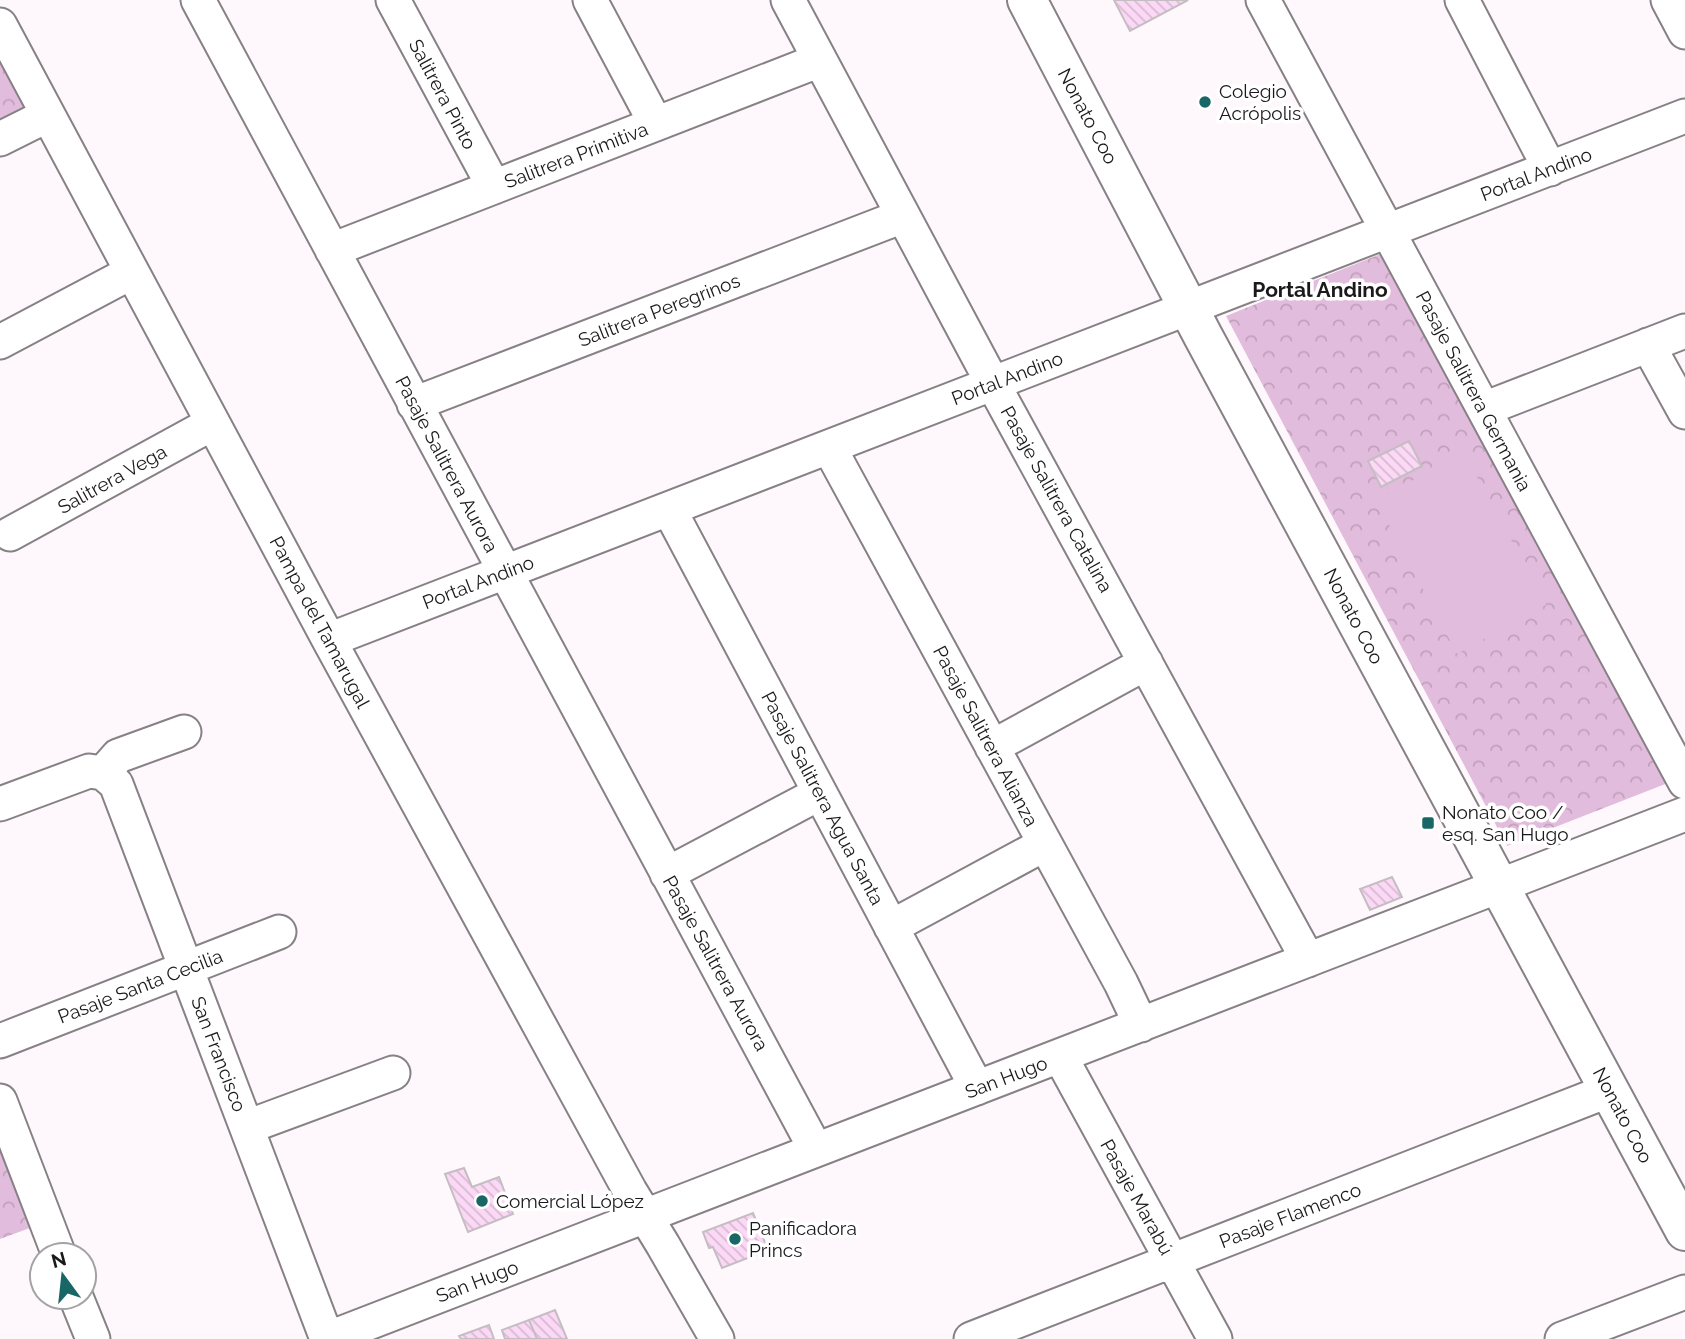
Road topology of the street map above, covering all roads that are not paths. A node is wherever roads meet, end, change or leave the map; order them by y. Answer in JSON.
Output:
{"nodes":[{"id":1,"x":198,"y":0,"type":"edge"},
{"id":2,"x":393,"y":0,"type":"edge"},
{"id":3,"x":590,"y":0,"type":"edge"},
{"id":4,"x":788,"y":0,"type":"edge"},
{"id":5,"x":1027,"y":0,"type":"edge"},
{"id":6,"x":1263,"y":0,"type":"edge"},
{"id":7,"x":1462,"y":0,"type":"edge"},
{"id":8,"x":1668,"y":0,"type":"edge"},
{"id":9,"x":0,"y":25,"type":"edge"},
{"id":10,"x":1685,"y":32,"type":"edge"},
{"id":11,"x":820,"y":60,"type":"junction"},
{"id":12,"x":48,"y":115,"type":"junction"},
{"id":13,"x":1685,"y":117,"type":"edge"},
{"id":14,"x":656,"y":124,"type":"junction"},
{"id":15,"x":0,"y":139,"type":"edge"},
{"id":16,"x":1550,"y":169,"type":"junction"},
{"id":17,"x":494,"y":187,"type":"junction"},
{"id":18,"x":904,"y":216,"type":"junction"},
{"id":19,"x":1388,"y":231,"type":"junction"},
{"id":20,"x":332,"y":250,"type":"junction"},
{"id":21,"x":132,"y":272,"type":"junction"},
{"id":22,"x":1189,"y":309,"type":"junction"},
{"id":23,"x":1685,"y":331,"type":"edge"},
{"id":24,"x":0,"y":342,"type":"edge"},
{"id":25,"x":1648,"y":345,"type":"junction"},
{"id":26,"x":993,"y":384,"type":"junction"},
{"id":27,"x":414,"y":404,"type":"junction"},
{"id":28,"x":1484,"y":409,"type":"junction"},
{"id":29,"x":1685,"y":412,"type":"edge"},
{"id":30,"x":213,"y":423,"type":"junction"},
{"id":31,"x":829,"y":447,"type":"junction"},
{"id":32,"x":669,"y":509,"type":"junction"},
{"id":33,"x":10,"y":534,"type":"dead end"},
{"id":34,"x":505,"y":572,"type":"junction"},
{"id":35,"x":329,"y":640,"type":"junction"},
{"id":36,"x":1146,"y":663,"type":"junction"},
{"id":37,"x":184,"y":732,"type":"dead end"},
{"id":38,"x":992,"y":747,"type":"junction"},
{"id":39,"x":103,"y":773,"type":"junction"},
{"id":40,"x":1685,"y":782,"type":"edge"},
{"id":41,"x":820,"y":793,"type":"junction"},
{"id":42,"x":0,"y":804,"type":"edge"},
{"id":43,"x":1685,"y":814,"type":"edge"},
{"id":44,"x":1045,"y":844,"type":"junction"},
{"id":45,"x":667,"y":874,"type":"junction"},
{"id":46,"x":1499,"y":886,"type":"junction"},
{"id":47,"x":891,"y":927,"type":"junction"},
{"id":48,"x":279,"y":932,"type":"dead end"},
{"id":49,"x":1308,"y":960,"type":"junction"},
{"id":50,"x":186,"y":968,"type":"junction"},
{"id":51,"x":1142,"y":1024,"type":"junction"},
{"id":52,"x":0,"y":1041,"type":"edge"},
{"id":53,"x":1060,"y":1056,"type":"junction"},
{"id":54,"x":393,"y":1073,"type":"dead end"},
{"id":55,"x":976,"y":1088,"type":"junction"},
{"id":56,"x":1609,"y":1090,"type":"junction"},
{"id":57,"x":0,"y":1101,"type":"edge"},
{"id":58,"x":247,"y":1127,"type":"junction"},
{"id":59,"x":816,"y":1150,"type":"junction"},
{"id":60,"x":644,"y":1216,"type":"junction"},
{"id":61,"x":1685,"y":1231,"type":"edge"},
{"id":62,"x":55,"y":1241,"type":"edge"},
{"id":63,"x":1172,"y":1261,"type":"junction"},
{"id":64,"x":1685,"y":1292,"type":"edge"},
{"id":65,"x":82,"y":1311,"type":"edge"},
{"id":66,"x":93,"y":1339,"type":"edge"},
{"id":67,"x":327,"y":1339,"type":"edge"},
{"id":68,"x":717,"y":1339,"type":"edge"},
{"id":69,"x":971,"y":1339,"type":"edge"},
{"id":70,"x":1215,"y":1339,"type":"edge"},
{"id":71,"x":1562,"y":1339,"type":"edge"}],
"edges":[{"from":1,"to":20,"type":"street","name":"Pasaje Salitrera Aurora"},
{"from":2,"to":17,"type":"street","name":"Salitrera Pinto"},
{"from":3,"to":14,"type":"street"},
{"from":4,"to":11,"type":"street","name":"Pasaje Salitrera Catalina"},
{"from":5,"to":22,"type":"main road","name":"Nonato Coo"},
{"from":6,"to":19,"type":"street","name":"Pasaje Salitrera Germania"},
{"from":7,"to":16,"type":"street"},
{"from":8,"to":10,"type":"street"},
{"from":9,"to":12,"type":"street","name":"Pampa del Tamarugal"},
{"from":11,"to":14,"type":"street","name":"Salitrera Primitiva"},
{"from":11,"to":18,"type":"street","name":"Pasaje Salitrera Catalina"},
{"from":12,"to":15,"type":"street"},
{"from":12,"to":21,"type":"street","name":"Pampa del Tamarugal"},
{"from":13,"to":16,"type":"street","name":"Portal Andino"},
{"from":14,"to":17,"type":"street","name":"Salitrera Primitiva"},
{"from":16,"to":19,"type":"street","name":"Portal Andino"},
{"from":17,"to":20,"type":"street","name":"Salitrera Primitiva"},
{"from":18,"to":26,"type":"street","name":"Pasaje Salitrera Catalina"},
{"from":18,"to":27,"type":"street","name":"Salitrera Peregrinos"},
{"from":19,"to":22,"type":"street","name":"Portal Andino"},
{"from":19,"to":28,"type":"street","name":"Pasaje Salitrera Germania"},
{"from":20,"to":27,"type":"street","name":"Pasaje Salitrera Aurora"},
{"from":21,"to":24,"type":"street"},
{"from":21,"to":30,"type":"street","name":"Pampa del Tamarugal"},
{"from":22,"to":26,"type":"street","name":"Portal Andino"},
{"from":22,"to":46,"type":"main road","name":"Nonato Coo"},
{"from":23,"to":25,"type":"street"},
{"from":25,"to":28,"type":"street"},
{"from":25,"to":29,"type":"street"},
{"from":26,"to":31,"type":"street","name":"Portal Andino"},
{"from":26,"to":36,"type":"street","name":"Pasaje Salitrera Catalina"},
{"from":27,"to":34,"type":"street","name":"Pasaje Salitrera Aurora"},
{"from":28,"to":40,"type":"street","name":"Pasaje Salitrera Germania"},
{"from":30,"to":33,"type":"street","name":"Salitrera Vega"},
{"from":30,"to":35,"type":"street","name":"Pampa del Tamarugal"},
{"from":31,"to":32,"type":"street","name":"Portal Andino"},
{"from":31,"to":38,"type":"street","name":"Pasaje Salitrera Alianza"},
{"from":32,"to":34,"type":"street","name":"Portal Andino"},
{"from":32,"to":41,"type":"street","name":"Pasaje Salitrera Agua Santa"},
{"from":34,"to":35,"type":"street","name":"Portal Andino"},
{"from":34,"to":45,"type":"street","name":"Pasaje Salitrera Aurora"},
{"from":35,"to":60,"type":"street","name":"Pampa del Tamarugal"},
{"from":36,"to":38,"type":"street"},
{"from":36,"to":49,"type":"street","name":"Pasaje Salitrera Catalina"},
{"from":37,"to":39,"type":"street"},
{"from":38,"to":44,"type":"street","name":"Pasaje Salitrera Alianza"},
{"from":39,"to":42,"type":"street"},
{"from":39,"to":50,"type":"street","name":"San Francisco"},
{"from":41,"to":45,"type":"street"},
{"from":41,"to":47,"type":"street","name":"Pasaje Salitrera Agua Santa"},
{"from":43,"to":46,"type":"street","name":"San Hugo"},
{"from":44,"to":47,"type":"street"},
{"from":44,"to":51,"type":"street","name":"Pasaje Salitrera Alianza"},
{"from":45,"to":59,"type":"street","name":"Pasaje Salitrera Aurora"},
{"from":46,"to":49,"type":"street","name":"San Hugo"},
{"from":46,"to":56,"type":"main road","name":"Nonato Coo"},
{"from":47,"to":55,"type":"street","name":"Pasaje Salitrera Agua Santa"},
{"from":48,"to":50,"type":"street","name":"Pasaje Santa Cecilia"},
{"from":49,"to":51,"type":"street","name":"San Hugo"},
{"from":50,"to":52,"type":"street","name":"Pasaje Santa Cecilia"},
{"from":50,"to":58,"type":"street","name":"San Francisco"},
{"from":51,"to":53,"type":"street","name":"San Hugo"},
{"from":53,"to":55,"type":"street","name":"San Hugo"},
{"from":53,"to":63,"type":"street","name":"Pasaje Marabú"},
{"from":54,"to":58,"type":"street"},
{"from":55,"to":59,"type":"street","name":"San Hugo"},
{"from":56,"to":61,"type":"main road","name":"Nonato Coo"},
{"from":56,"to":63,"type":"street","name":"Pasaje Flamenco"},
{"from":57,"to":62,"type":"street"},
{"from":58,"to":67,"type":"street","name":"San Francisco"},
{"from":59,"to":60,"type":"street","name":"San Hugo"},
{"from":60,"to":67,"type":"street","name":"San Hugo"},
{"from":60,"to":68,"type":"street","name":"Pampa del Tamarugal"},
{"from":63,"to":69,"type":"street","name":"Pasaje Flamenco"},
{"from":63,"to":70,"type":"street","name":"Pasaje Marabú"},
{"from":64,"to":71,"type":"street"},
{"from":65,"to":66,"type":"street"}]}
